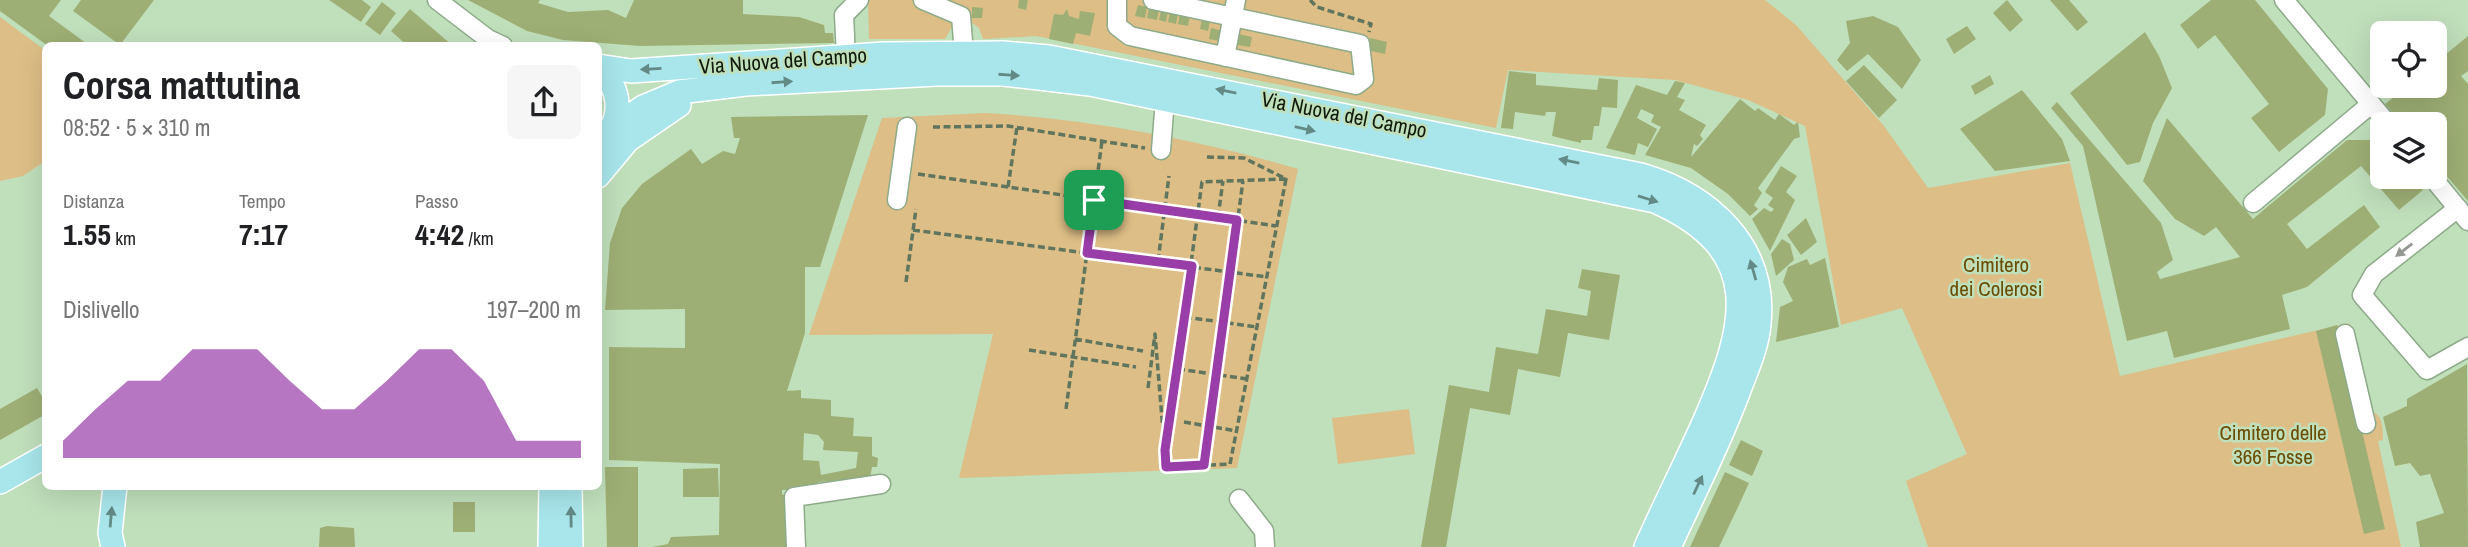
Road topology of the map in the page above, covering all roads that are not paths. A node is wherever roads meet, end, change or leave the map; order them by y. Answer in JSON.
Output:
{"nodes":[{"id":1,"x":437,"y":0,"type":"edge"},
{"id":2,"x":859,"y":0,"type":"edge"},
{"id":3,"x":923,"y":0,"type":"edge"},
{"id":4,"x":1116,"y":0,"type":"edge"},
{"id":5,"x":1153,"y":0,"type":"edge"},
{"id":6,"x":2284,"y":0,"type":"edge"},
{"id":7,"x":1234,"y":8,"type":"edge"},
{"id":8,"x":494,"y":42,"type":"edge"},
{"id":9,"x":964,"y":54,"type":"junction"},
{"id":10,"x":846,"y":57,"type":"junction"},
{"id":11,"x":1225,"y":57,"type":"junction"},
{"id":12,"x":602,"y":67,"type":"edge"},
{"id":13,"x":602,"y":72,"type":"edge"},
{"id":14,"x":714,"y":88,"type":"junction"},
{"id":15,"x":1165,"y":99,"type":"junction"},
{"id":16,"x":2371,"y":104,"type":"junction"},
{"id":17,"x":2378,"y":112,"type":"edge"},
{"id":18,"x":907,"y":127,"type":"dead end"},
{"id":19,"x":602,"y":140,"type":"edge"},
{"id":20,"x":1161,"y":150,"type":"road end"},
{"id":21,"x":602,"y":171,"type":"edge"},
{"id":22,"x":2442,"y":189,"type":"edge"},
{"id":23,"x":897,"y":200,"type":"dead end"},
{"id":24,"x":2253,"y":203,"type":"dead end"},
{"id":25,"x":2463,"y":215,"type":"edge"},
{"id":26,"x":2345,"y":334,"type":"dead end"},
{"id":27,"x":2468,"y":347,"type":"edge"},
{"id":28,"x":2366,"y":424,"type":"dead end"},
{"id":29,"x":42,"y":458,"type":"edge"},
{"id":30,"x":0,"y":482,"type":"edge"},
{"id":31,"x":881,"y":484,"type":"dead end"},
{"id":32,"x":115,"y":490,"type":"edge"},
{"id":33,"x":551,"y":490,"type":"edge"},
{"id":34,"x":570,"y":490,"type":"edge"},
{"id":35,"x":1239,"y":499,"type":"dead end"},
{"id":36,"x":113,"y":547,"type":"edge"},
{"id":37,"x":551,"y":547,"type":"edge"},
{"id":38,"x":571,"y":547,"type":"edge"},
{"id":39,"x":796,"y":547,"type":"edge"},
{"id":40,"x":1265,"y":547,"type":"edge"},
{"id":41,"x":1646,"y":547,"type":"edge"},
{"id":42,"x":1669,"y":547,"type":"edge"}],
"edges":[{"from":1,"to":8,"type":"street"},
{"from":2,"to":10,"type":"street"},
{"from":3,"to":9,"type":"street"},
{"from":4,"to":11,"type":"street"},
{"from":5,"to":7,"type":"street"},
{"from":6,"to":16,"type":"street"},
{"from":7,"to":11,"type":"street"},
{"from":7,"to":11,"type":"street"},
{"from":9,"to":10,"type":"main road","name":"Via Nuova del Campo"},
{"from":42,"to":9,"type":"main road","name":"Via Nuova del Campo","one_way":true},
{"from":10,"to":12,"type":"main road","name":"Via Nuova del Campo","one_way":true},
{"from":13,"to":19,"type":"main road"},
{"from":14,"to":15,"type":"main road","name":"Via Nuova del Campo","one_way":true},
{"from":14,"to":19,"type":"main road","name":"Via Nuova del Campo"},
{"from":14,"to":21,"type":"main road"},
{"from":15,"to":20,"type":"street"},
{"from":15,"to":41,"type":"main road","name":"Via Nuova del Campo","one_way":true},
{"from":16,"to":17,"type":"street"},
{"from":16,"to":24,"type":"street"},
{"from":18,"to":23,"type":"street"},
{"from":22,"to":25,"type":"street"},
{"from":25,"to":27,"type":"street","one_way":true},
{"from":26,"to":28,"type":"street"},
{"from":29,"to":30,"type":"main road"},
{"from":31,"to":39,"type":"street"},
{"from":36,"to":32,"type":"main road","one_way":true},
{"from":33,"to":37,"type":"main road"},
{"from":38,"to":34,"type":"main road","one_way":true},
{"from":35,"to":40,"type":"street"}]}
